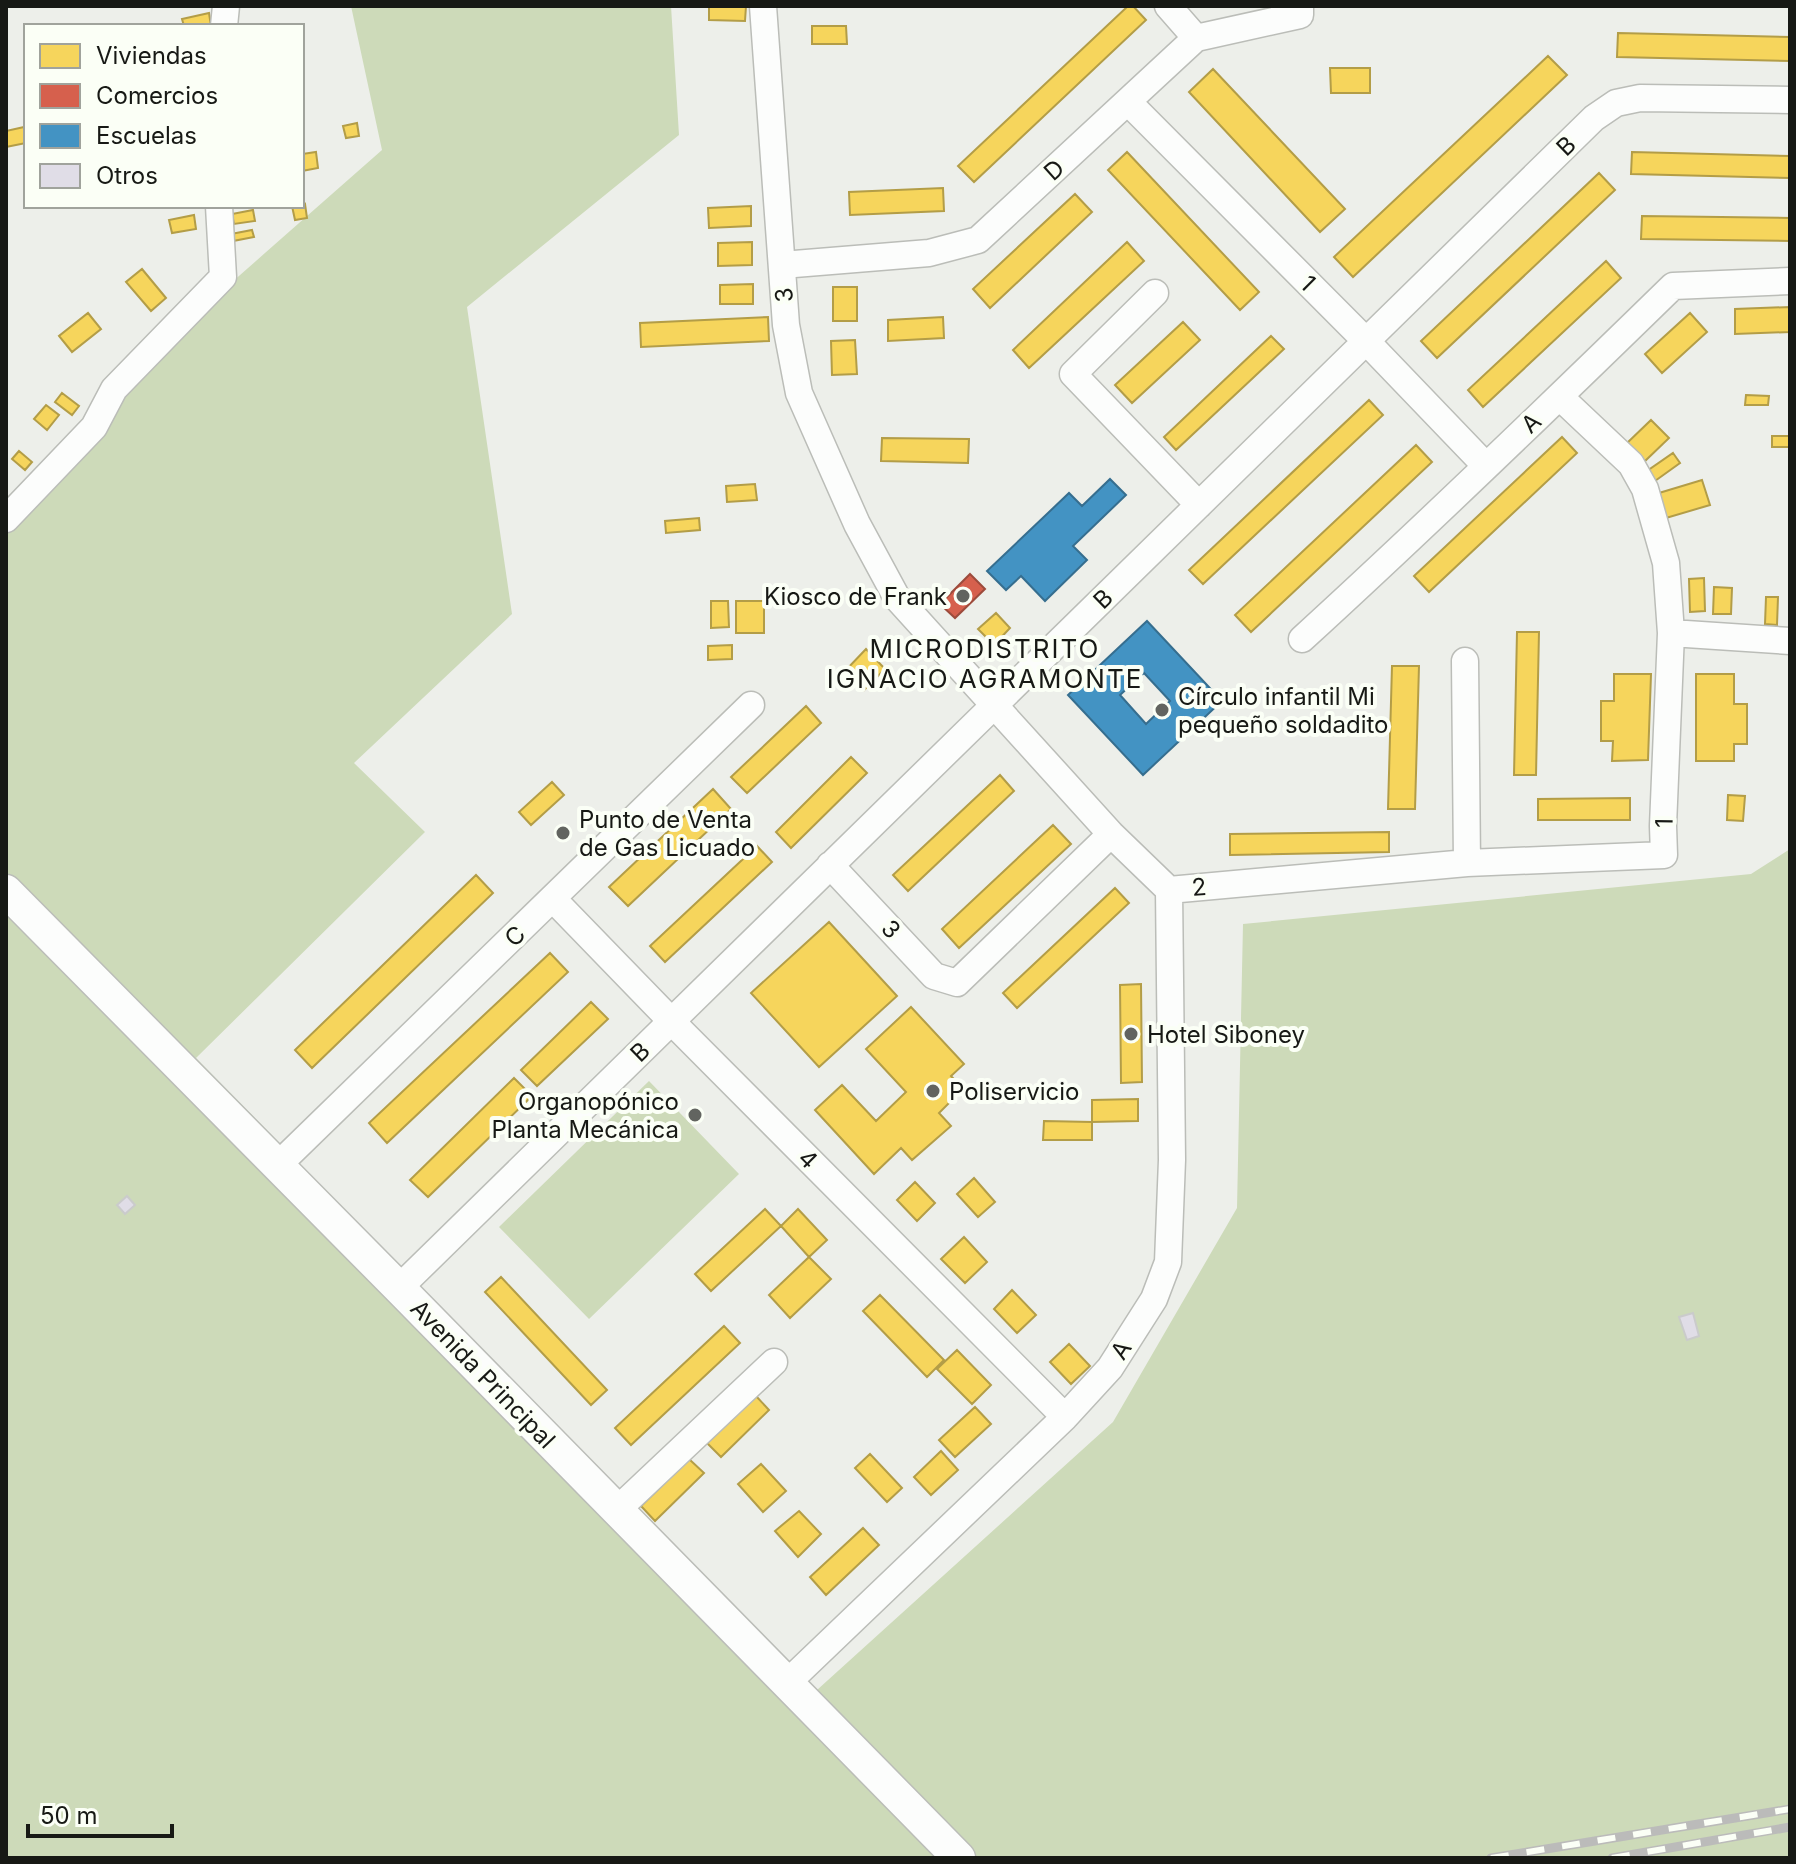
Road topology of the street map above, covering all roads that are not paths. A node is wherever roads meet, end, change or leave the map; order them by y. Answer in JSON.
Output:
{"nodes":[{"id":1,"x":763,"y":6,"type":"edge"},
{"id":2,"x":1168,"y":6,"type":"edge"},
{"id":3,"x":1300,"y":10,"type":"edge"},
{"id":4,"x":1196,"y":38,"type":"junction"},
{"id":5,"x":1790,"y":100,"type":"edge"},
{"id":6,"x":1128,"y":102,"type":"junction"},
{"id":7,"x":219,"y":208,"type":"edge"},
{"id":8,"x":782,"y":265,"type":"junction"},
{"id":9,"x":1790,"y":281,"type":"edge"},
{"id":10,"x":1155,"y":293,"type":"dead end"},
{"id":11,"x":1366,"y":341,"type":"junction"},
{"id":12,"x":1560,"y":397,"type":"junction"},
{"id":13,"x":1486,"y":466,"type":"junction"},
{"id":14,"x":1199,"y":505,"type":"junction"},
{"id":15,"x":6,"y":519,"type":"edge"},
{"id":16,"x":879,"y":566,"type":"joint"},
{"id":17,"x":1671,"y":633,"type":"junction"},
{"id":18,"x":1302,"y":639,"type":"dead end"},
{"id":19,"x":1790,"y":641,"type":"edge"},
{"id":20,"x":1465,"y":661,"type":"dead end"},
{"id":21,"x":751,"y":705,"type":"dead end"},
{"id":22,"x":993,"y":706,"type":"junction"},
{"id":23,"x":1111,"y":834,"type":"junction"},
{"id":24,"x":1664,"y":855,"type":"joint"},
{"id":25,"x":1467,"y":863,"type":"junction"},
{"id":26,"x":830,"y":865,"type":"junction"},
{"id":27,"x":1169,"y":890,"type":"junction"},
{"id":28,"x":6,"y":891,"type":"edge"},
{"id":29,"x":553,"y":899,"type":"junction"},
{"id":30,"x":671,"y":1021,"type":"junction"},
{"id":31,"x":277,"y":1166,"type":"junction"},
{"id":32,"x":399,"y":1288,"type":"junction"},
{"id":33,"x":774,"y":1362,"type":"dead end"},
{"id":34,"x":1065,"y":1417,"type":"junction"},
{"id":35,"x":617,"y":1510,"type":"junction"},
{"id":36,"x":787,"y":1683,"type":"junction"},
{"id":37,"x":959,"y":1858,"type":"edge"}],
"edges":[{"from":1,"to":8,"type":"street","name":"3"},
{"from":2,"to":4,"type":"street"},
{"from":3,"to":4,"type":"street"},
{"from":4,"to":6,"type":"street","name":"D"},
{"from":5,"to":11,"type":"street","name":"B"},
{"from":6,"to":8,"type":"street","name":"D"},
{"from":6,"to":11,"type":"street","name":"1"},
{"from":7,"to":15,"type":"street"},
{"from":8,"to":16,"type":"street","name":"3"},
{"from":9,"to":12,"type":"street","name":"A"},
{"from":10,"to":14,"type":"street"},
{"from":11,"to":13,"type":"street","name":"1"},
{"from":11,"to":14,"type":"street","name":"B"},
{"from":12,"to":13,"type":"street","name":"A"},
{"from":12,"to":17,"type":"street","name":"1"},
{"from":13,"to":18,"type":"street","name":"A"},
{"from":14,"to":22,"type":"street","name":"B"},
{"from":16,"to":22,"type":"street","name":"2"},
{"from":17,"to":19,"type":"street"},
{"from":17,"to":24,"type":"street","name":"1"},
{"from":20,"to":25,"type":"street"},
{"from":21,"to":29,"type":"street","name":"C"},
{"from":22,"to":23,"type":"street","name":"2"},
{"from":22,"to":26,"type":"street","name":"B"},
{"from":23,"to":26,"type":"street","name":"3"},
{"from":23,"to":27,"type":"street","name":"2"},
{"from":24,"to":25,"type":"street","name":"2"},
{"from":25,"to":27,"type":"street","name":"2"},
{"from":26,"to":30,"type":"street","name":"B"},
{"from":27,"to":34,"type":"street","name":"A"},
{"from":28,"to":31,"type":"main road","name":"Avenida Principal"},
{"from":29,"to":30,"type":"street","name":"4"},
{"from":29,"to":31,"type":"street","name":"C"},
{"from":30,"to":32,"type":"street","name":"B"},
{"from":30,"to":34,"type":"street","name":"4"},
{"from":31,"to":32,"type":"main road","name":"Avenida Principal"},
{"from":32,"to":35,"type":"main road","name":"Avenida Principal"},
{"from":33,"to":35,"type":"street"},
{"from":34,"to":36,"type":"street","name":"A"},
{"from":35,"to":36,"type":"main road","name":"Avenida Principal"},
{"from":36,"to":37,"type":"main road","name":"Avenida Principal"}]}
